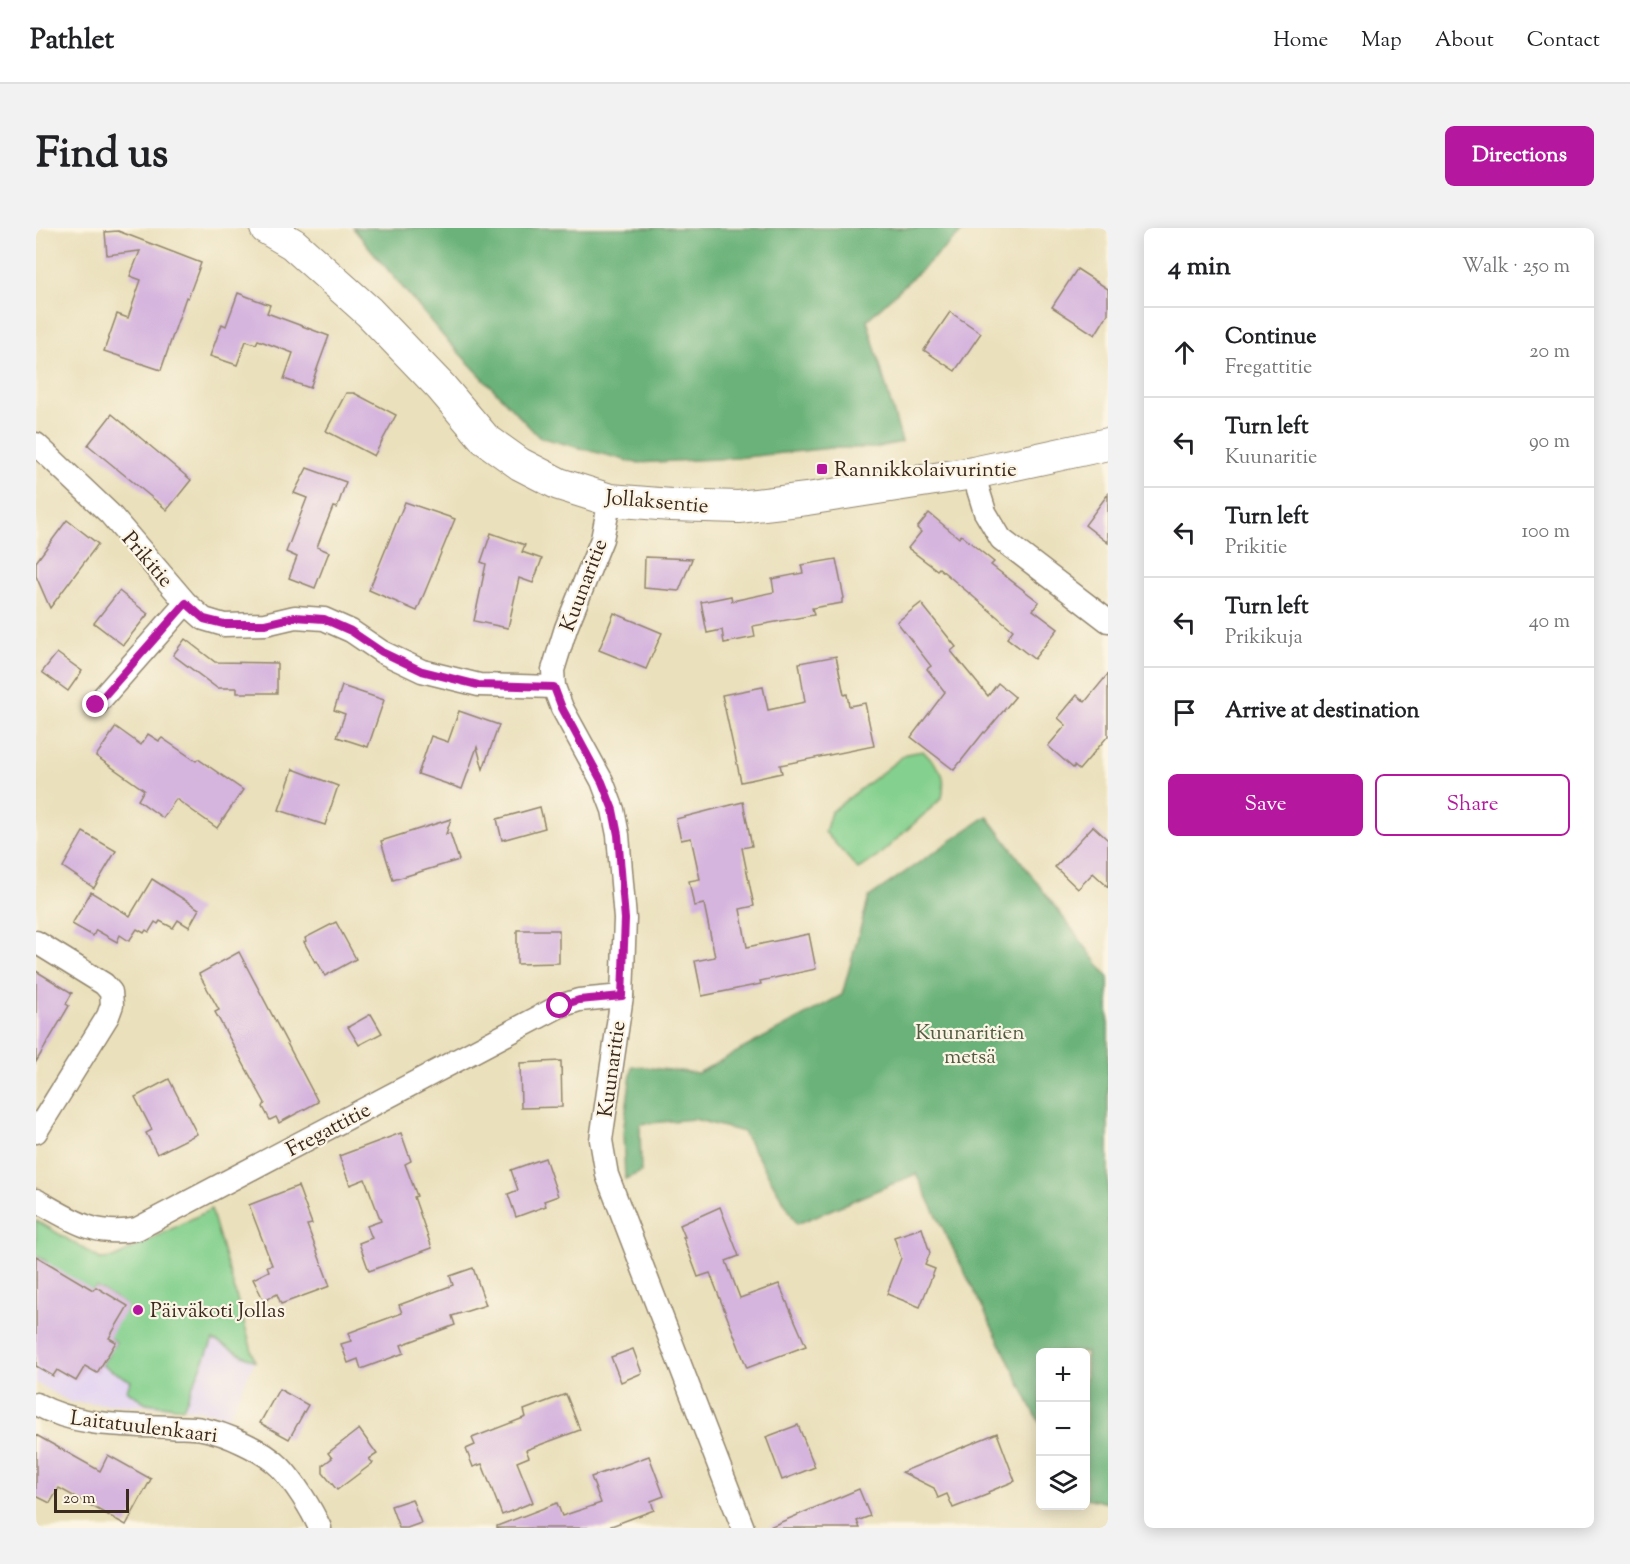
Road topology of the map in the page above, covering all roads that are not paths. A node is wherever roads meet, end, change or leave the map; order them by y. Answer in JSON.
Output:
{"nodes":[{"id":1,"x":266,"y":228,"type":"edge"},
{"id":2,"x":36,"y":444,"type":"edge"},
{"id":3,"x":1108,"y":444,"type":"edge"},
{"id":4,"x":973,"y":473,"type":"junction"},
{"id":5,"x":610,"y":500,"type":"junction"},
{"id":6,"x":186,"y":603,"type":"junction"},
{"id":7,"x":1108,"y":621,"type":"edge"},
{"id":8,"x":554,"y":687,"type":"junction"},
{"id":9,"x":96,"y":705,"type":"dead end"},
{"id":10,"x":36,"y":942,"type":"edge"},
{"id":11,"x":622,"y":996,"type":"junction"},
{"id":12,"x":36,"y":1132,"type":"edge"},
{"id":13,"x":36,"y":1200,"type":"edge"},
{"id":14,"x":36,"y":1404,"type":"edge"},
{"id":15,"x":320,"y":1528,"type":"edge"},
{"id":16,"x":743,"y":1528,"type":"edge"}],
"edges":[{"from":1,"to":5,"type":"main road","name":"Jollaksentie"},
{"from":2,"to":6,"type":"street","name":"Prikitie"},
{"from":3,"to":4,"type":"main road","name":"Jollaksentie"},
{"from":4,"to":5,"type":"main road","name":"Jollaksentie"},
{"from":4,"to":7,"type":"street"},
{"from":5,"to":8,"type":"street","name":"Kuunaritie"},
{"from":6,"to":8,"type":"street","name":"Prikitie"},
{"from":6,"to":9,"type":"street"},
{"from":8,"to":11,"type":"street","name":"Kuunaritie"},
{"from":10,"to":12,"type":"street"},
{"from":11,"to":13,"type":"street","name":"Fregattitie"},
{"from":11,"to":16,"type":"street","name":"Kuunaritie"},
{"from":14,"to":15,"type":"street","name":"Laitatuulenkaari"}]}
